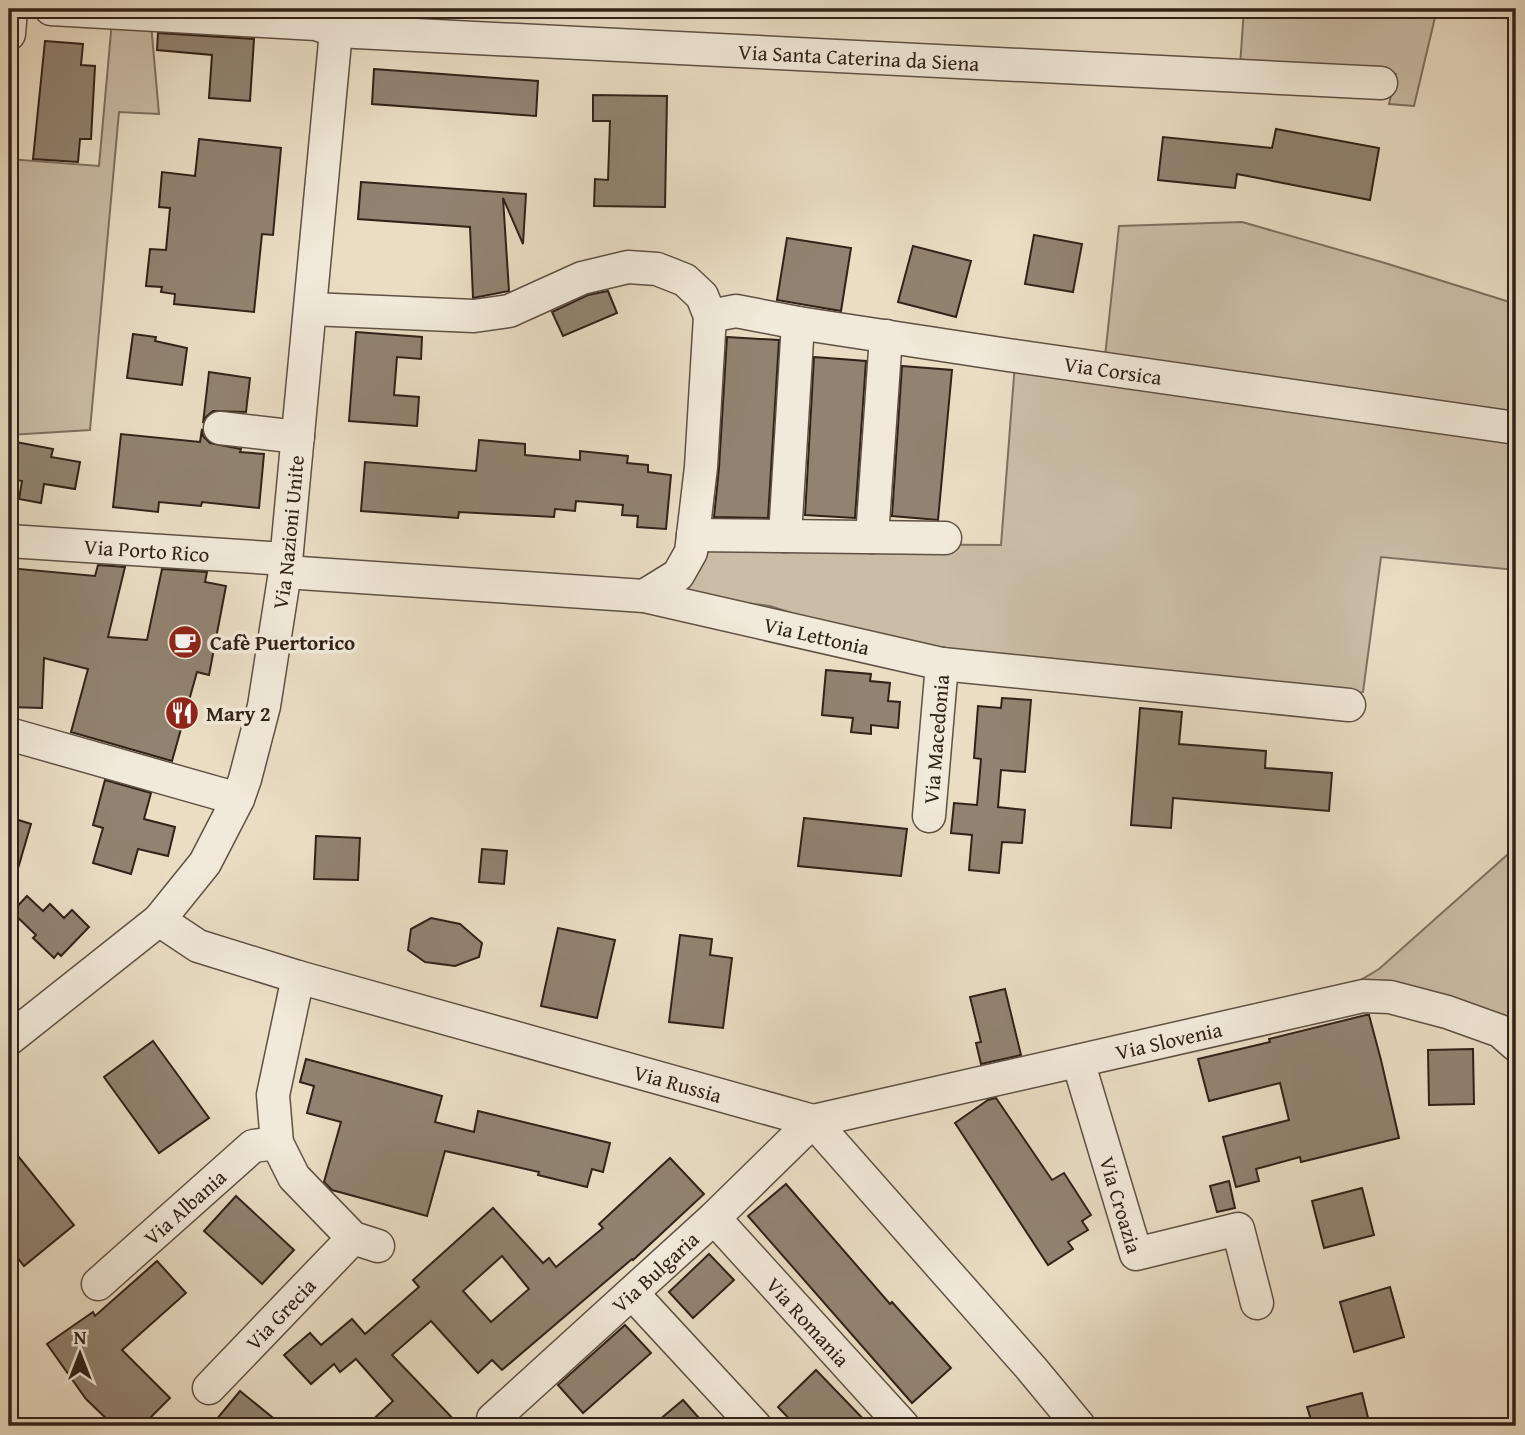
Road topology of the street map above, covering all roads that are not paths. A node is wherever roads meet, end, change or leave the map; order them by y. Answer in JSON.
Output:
{"nodes":[{"id":1,"x":11,"y":9,"type":"edge"},
{"id":2,"x":51,"y":9,"type":"edge"},
{"id":3,"x":337,"y":20,"type":"edge"},
{"id":4,"x":9,"y":34,"type":"edge"},
{"id":5,"x":1381,"y":83,"type":"dead end"},
{"id":6,"x":311,"y":309,"type":"junction"},
{"id":7,"x":710,"y":316,"type":"junction"},
{"id":8,"x":797,"y":323,"type":"junction"},
{"id":9,"x":886,"y":336,"type":"junction"},
{"id":10,"x":220,"y":428,"type":"dead end"},
{"id":11,"x":1516,"y":428,"type":"edge"},
{"id":12,"x":298,"y":437,"type":"junction"},
{"id":13,"x":693,"y":535,"type":"junction"},
{"id":14,"x":785,"y":536,"type":"junction"},
{"id":15,"x":872,"y":537,"type":"junction"},
{"id":16,"x":945,"y":538,"type":"dead end"},
{"id":17,"x":9,"y":541,"type":"edge"},
{"id":18,"x":286,"y":565,"type":"junction"},
{"id":19,"x":644,"y":596,"type":"junction"},
{"id":20,"x":942,"y":664,"type":"junction"},
{"id":21,"x":1349,"y":705,"type":"dead end"},
{"id":22,"x":9,"y":734,"type":"edge"},
{"id":23,"x":238,"y":799,"type":"junction"},
{"id":24,"x":929,"y":816,"type":"dead end"},
{"id":25,"x":159,"y":920,"type":"junction"},
{"id":26,"x":298,"y":977,"type":"junction"},
{"id":27,"x":9,"y":1039,"type":"edge"},
{"id":28,"x":1516,"y":1045,"type":"edge"},
{"id":29,"x":1078,"y":1061,"type":"junction"},
{"id":30,"x":813,"y":1121,"type":"junction"},
{"id":31,"x":277,"y":1143,"type":"junction"},
{"id":32,"x":714,"y":1218,"type":"junction"},
{"id":33,"x":98,"y":1284,"type":"dead end"},
{"id":34,"x":632,"y":1293,"type":"junction"},
{"id":35,"x":1257,"y":1303,"type":"dead end"},
{"id":36,"x":209,"y":1388,"type":"dead end"},
{"id":37,"x":493,"y":1419,"type":"dead end"},
{"id":38,"x":755,"y":1426,"type":"edge"},
{"id":39,"x":903,"y":1426,"type":"edge"},
{"id":40,"x":1079,"y":1426,"type":"edge"}],
"edges":[{"from":1,"to":4,"type":"street"},
{"from":2,"to":3,"type":"street","name":"Via Santa Caterina da Siena"},
{"from":3,"to":5,"type":"street","name":"Via Santa Caterina da Siena"},
{"from":3,"to":6,"type":"street","name":"Via Nazioni Unite"},
{"from":6,"to":7,"type":"street"},
{"from":6,"to":12,"type":"street","name":"Via Nazioni Unite"},
{"from":7,"to":8,"type":"street","name":"Via Corsica"},
{"from":7,"to":13,"type":"street"},
{"from":8,"to":9,"type":"street","name":"Via Corsica"},
{"from":8,"to":14,"type":"street"},
{"from":9,"to":11,"type":"street","name":"Via Corsica"},
{"from":9,"to":15,"type":"street"},
{"from":10,"to":12,"type":"street"},
{"from":12,"to":18,"type":"street","name":"Via Nazioni Unite"},
{"from":13,"to":14,"type":"street"},
{"from":13,"to":19,"type":"street"},
{"from":14,"to":15,"type":"street"},
{"from":15,"to":16,"type":"street"},
{"from":17,"to":18,"type":"street","name":"Via Porto Rico"},
{"from":18,"to":19,"type":"street","name":"Via Lettonia"},
{"from":18,"to":23,"type":"street","name":"Via Nazioni Unite"},
{"from":19,"to":20,"type":"street","name":"Via Lettonia"},
{"from":20,"to":21,"type":"street","name":"Via Lettonia"},
{"from":20,"to":24,"type":"street","name":"Via Macedonia"},
{"from":22,"to":23,"type":"street"},
{"from":23,"to":25,"type":"street","name":"Via Nazioni Unite"},
{"from":25,"to":26,"type":"street","name":"Via Russia"},
{"from":25,"to":27,"type":"street","name":"Via Nazioni Unite"},
{"from":26,"to":30,"type":"street","name":"Via Russia"},
{"from":26,"to":31,"type":"street"},
{"from":28,"to":29,"type":"street","name":"Via Slovenia"},
{"from":29,"to":30,"type":"street","name":"Via Slovenia"},
{"from":29,"to":35,"type":"street","name":"Via Croazia"},
{"from":30,"to":32,"type":"street","name":"Via Bulgaria"},
{"from":30,"to":40,"type":"street"},
{"from":31,"to":33,"type":"street","name":"Via Albania"},
{"from":31,"to":36,"type":"street","name":"Via Grecia"},
{"from":32,"to":34,"type":"street","name":"Via Bulgaria"},
{"from":32,"to":39,"type":"street","name":"Via Romania"},
{"from":34,"to":37,"type":"street","name":"Via Bulgaria"},
{"from":34,"to":38,"type":"street"}]}
